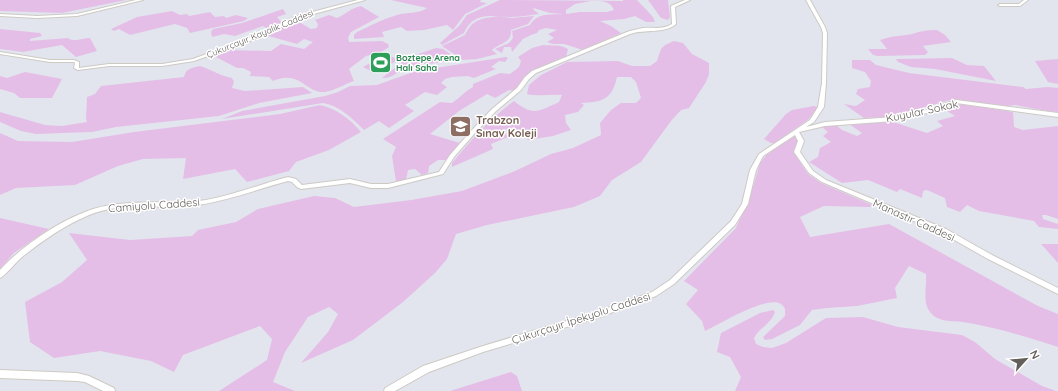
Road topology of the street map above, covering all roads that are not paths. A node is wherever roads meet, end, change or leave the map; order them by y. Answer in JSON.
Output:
{"nodes":[{"id":1,"x":141,"y":0,"type":"edge"},
{"id":2,"x":363,"y":0,"type":"edge"},
{"id":3,"x":688,"y":0,"type":"edge"},
{"id":4,"x":808,"y":0,"type":"edge"},
{"id":5,"x":1026,"y":0,"type":"edge"},
{"id":6,"x":1000,"y":5,"type":"dead end"},
{"id":7,"x":0,"y":15,"type":"edge"},
{"id":8,"x":0,"y":53,"type":"edge"},
{"id":9,"x":1058,"y":115,"type":"edge"},
{"id":10,"x":796,"y":131,"type":"junction"},
{"id":11,"x":0,"y":275,"type":"edge"},
{"id":12,"x":1058,"y":291,"type":"edge"},
{"id":13,"x":0,"y":374,"type":"edge"},
{"id":14,"x":111,"y":391,"type":"edge"},
{"id":15,"x":388,"y":391,"type":"edge"}],
"edges":[{"from":1,"to":7,"type":"street"},
{"from":2,"to":8,"type":"street","name":"Çukurçayır Kayalık Caddesi"},
{"from":3,"to":11,"type":"street","name":"Camiyolu Caddesi"},
{"from":4,"to":10,"type":"street","name":"Çukurçayır İpekyolu Caddesi"},
{"from":5,"to":6,"type":"street"},
{"from":9,"to":10,"type":"street","name":"Kuyular Sokak"},
{"from":10,"to":12,"type":"street","name":"Manastır Caddesi"},
{"from":10,"to":15,"type":"street","name":"Çukurçayır İpekyolu Caddesi"},
{"from":13,"to":14,"type":"street"}]}
